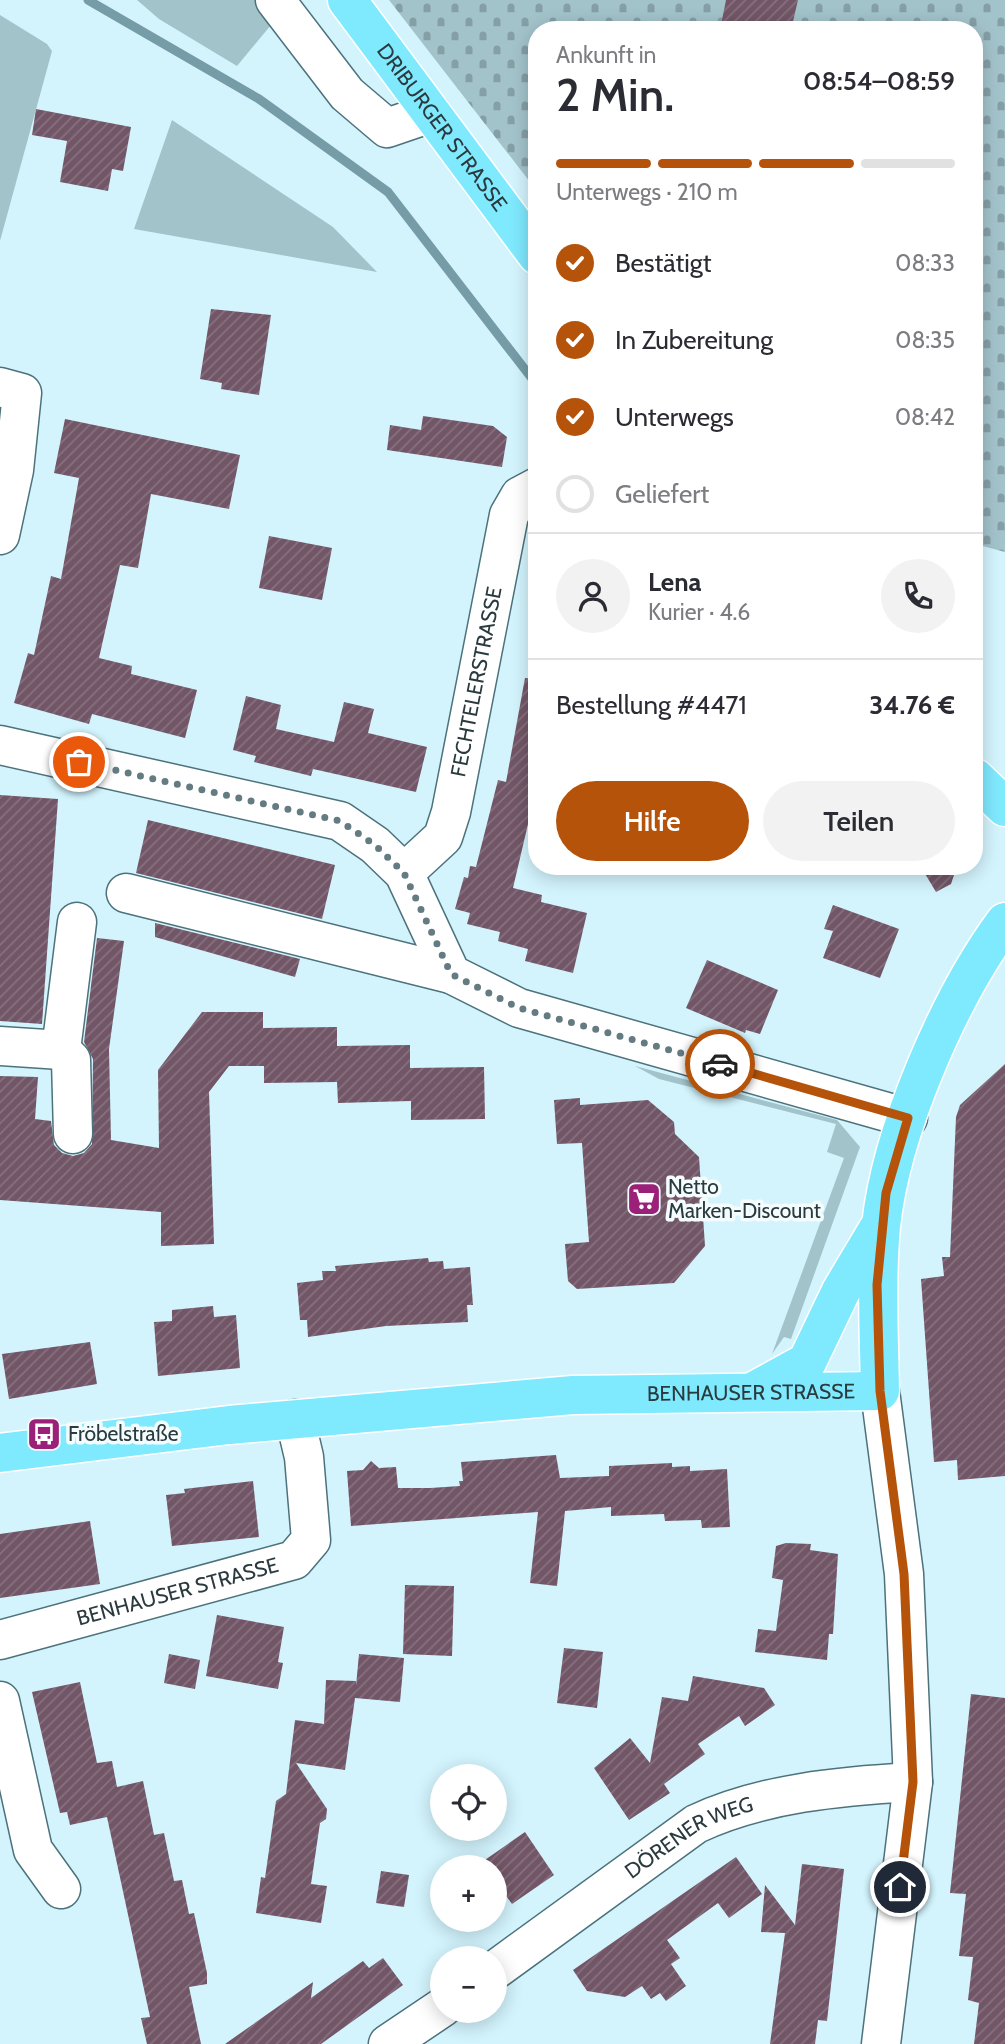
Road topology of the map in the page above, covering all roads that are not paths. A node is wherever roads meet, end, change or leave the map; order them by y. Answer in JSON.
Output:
{"nodes":[{"id":1,"x":275,"y":0,"type":"edge"},
{"id":2,"x":347,"y":0,"type":"edge"},
{"id":3,"x":430,"y":113,"type":"junction"},
{"id":4,"x":528,"y":243,"type":"edge"},
{"id":5,"x":0,"y":387,"type":"edge"},
{"id":6,"x":528,"y":492,"type":"edge"},
{"id":7,"x":0,"y":536,"type":"edge"},
{"id":8,"x":0,"y":745,"type":"edge"},
{"id":9,"x":983,"y":786,"type":"edge"},
{"id":10,"x":1005,"y":807,"type":"edge"},
{"id":11,"x":404,"y":873,"type":"junction"},
{"id":12,"x":125,"y":893,"type":"dead end"},
{"id":13,"x":77,"y":922,"type":"dead end"},
{"id":14,"x":1005,"y":922,"type":"edge"},
{"id":15,"x":451,"y":974,"type":"junction"},
{"id":16,"x":0,"y":1046,"type":"edge"},
{"id":17,"x":61,"y":1050,"type":"junction"},
{"id":18,"x":908,"y":1118,"type":"junction"},
{"id":19,"x":74,"y":1134,"type":"dead end"},
{"id":20,"x":881,"y":1224,"type":"junction"},
{"id":21,"x":880,"y":1391,"type":"junction"},
{"id":22,"x":751,"y":1393,"type":"junction"},
{"id":23,"x":295,"y":1419,"type":"junction"},
{"id":24,"x":0,"y":1453,"type":"edge"},
{"id":25,"x":0,"y":1640,"type":"edge"},
{"id":26,"x":0,"y":1701,"type":"edge"},
{"id":27,"x":913,"y":1782,"type":"junction"},
{"id":28,"x":61,"y":1889,"type":"dead end"},
{"id":29,"x":507,"y":1961,"type":"edge"},
{"id":30,"x":430,"y":2016,"type":"edge"},
{"id":31,"x":388,"y":2044,"type":"edge"},
{"id":32,"x":881,"y":2044,"type":"edge"}],
"edges":[{"from":1,"to":3,"type":"street"},
{"from":2,"to":3,"type":"main road","name":"DRIBURGER STRASSE"},
{"from":3,"to":4,"type":"main road","name":"DRIBURGER STRASSE"},
{"from":5,"to":7,"type":"street"},
{"from":6,"to":11,"type":"street","name":"FECHTELERSTRASSE"},
{"from":8,"to":11,"type":"street"},
{"from":9,"to":10,"type":"main road"},
{"from":11,"to":15,"type":"street"},
{"from":12,"to":15,"type":"street"},
{"from":13,"to":17,"type":"street"},
{"from":14,"to":18,"type":"main road","name":"BENHAUSER STRASSE"},
{"from":15,"to":18,"type":"street"},
{"from":16,"to":17,"type":"street"},
{"from":17,"to":19,"type":"street"},
{"from":18,"to":20,"type":"main road","name":"BENHAUSER STRASSE"},
{"from":20,"to":21,"type":"main road","name":"BENHAUSER STRASSE"},
{"from":20,"to":22,"type":"main road"},
{"from":21,"to":22,"type":"main road","name":"BENHAUSER STRASSE"},
{"from":21,"to":27,"type":"street"},
{"from":22,"to":23,"type":"main road","name":"BENHAUSER STRASSE"},
{"from":23,"to":24,"type":"main road","name":"BENHAUSER STRASSE"},
{"from":23,"to":25,"type":"street","name":"BENHAUSER STRASSE"},
{"from":26,"to":28,"type":"street"},
{"from":27,"to":29,"type":"street","name":"DÖRENER WEG"},
{"from":27,"to":32,"type":"street"},
{"from":30,"to":31,"type":"street"}]}
